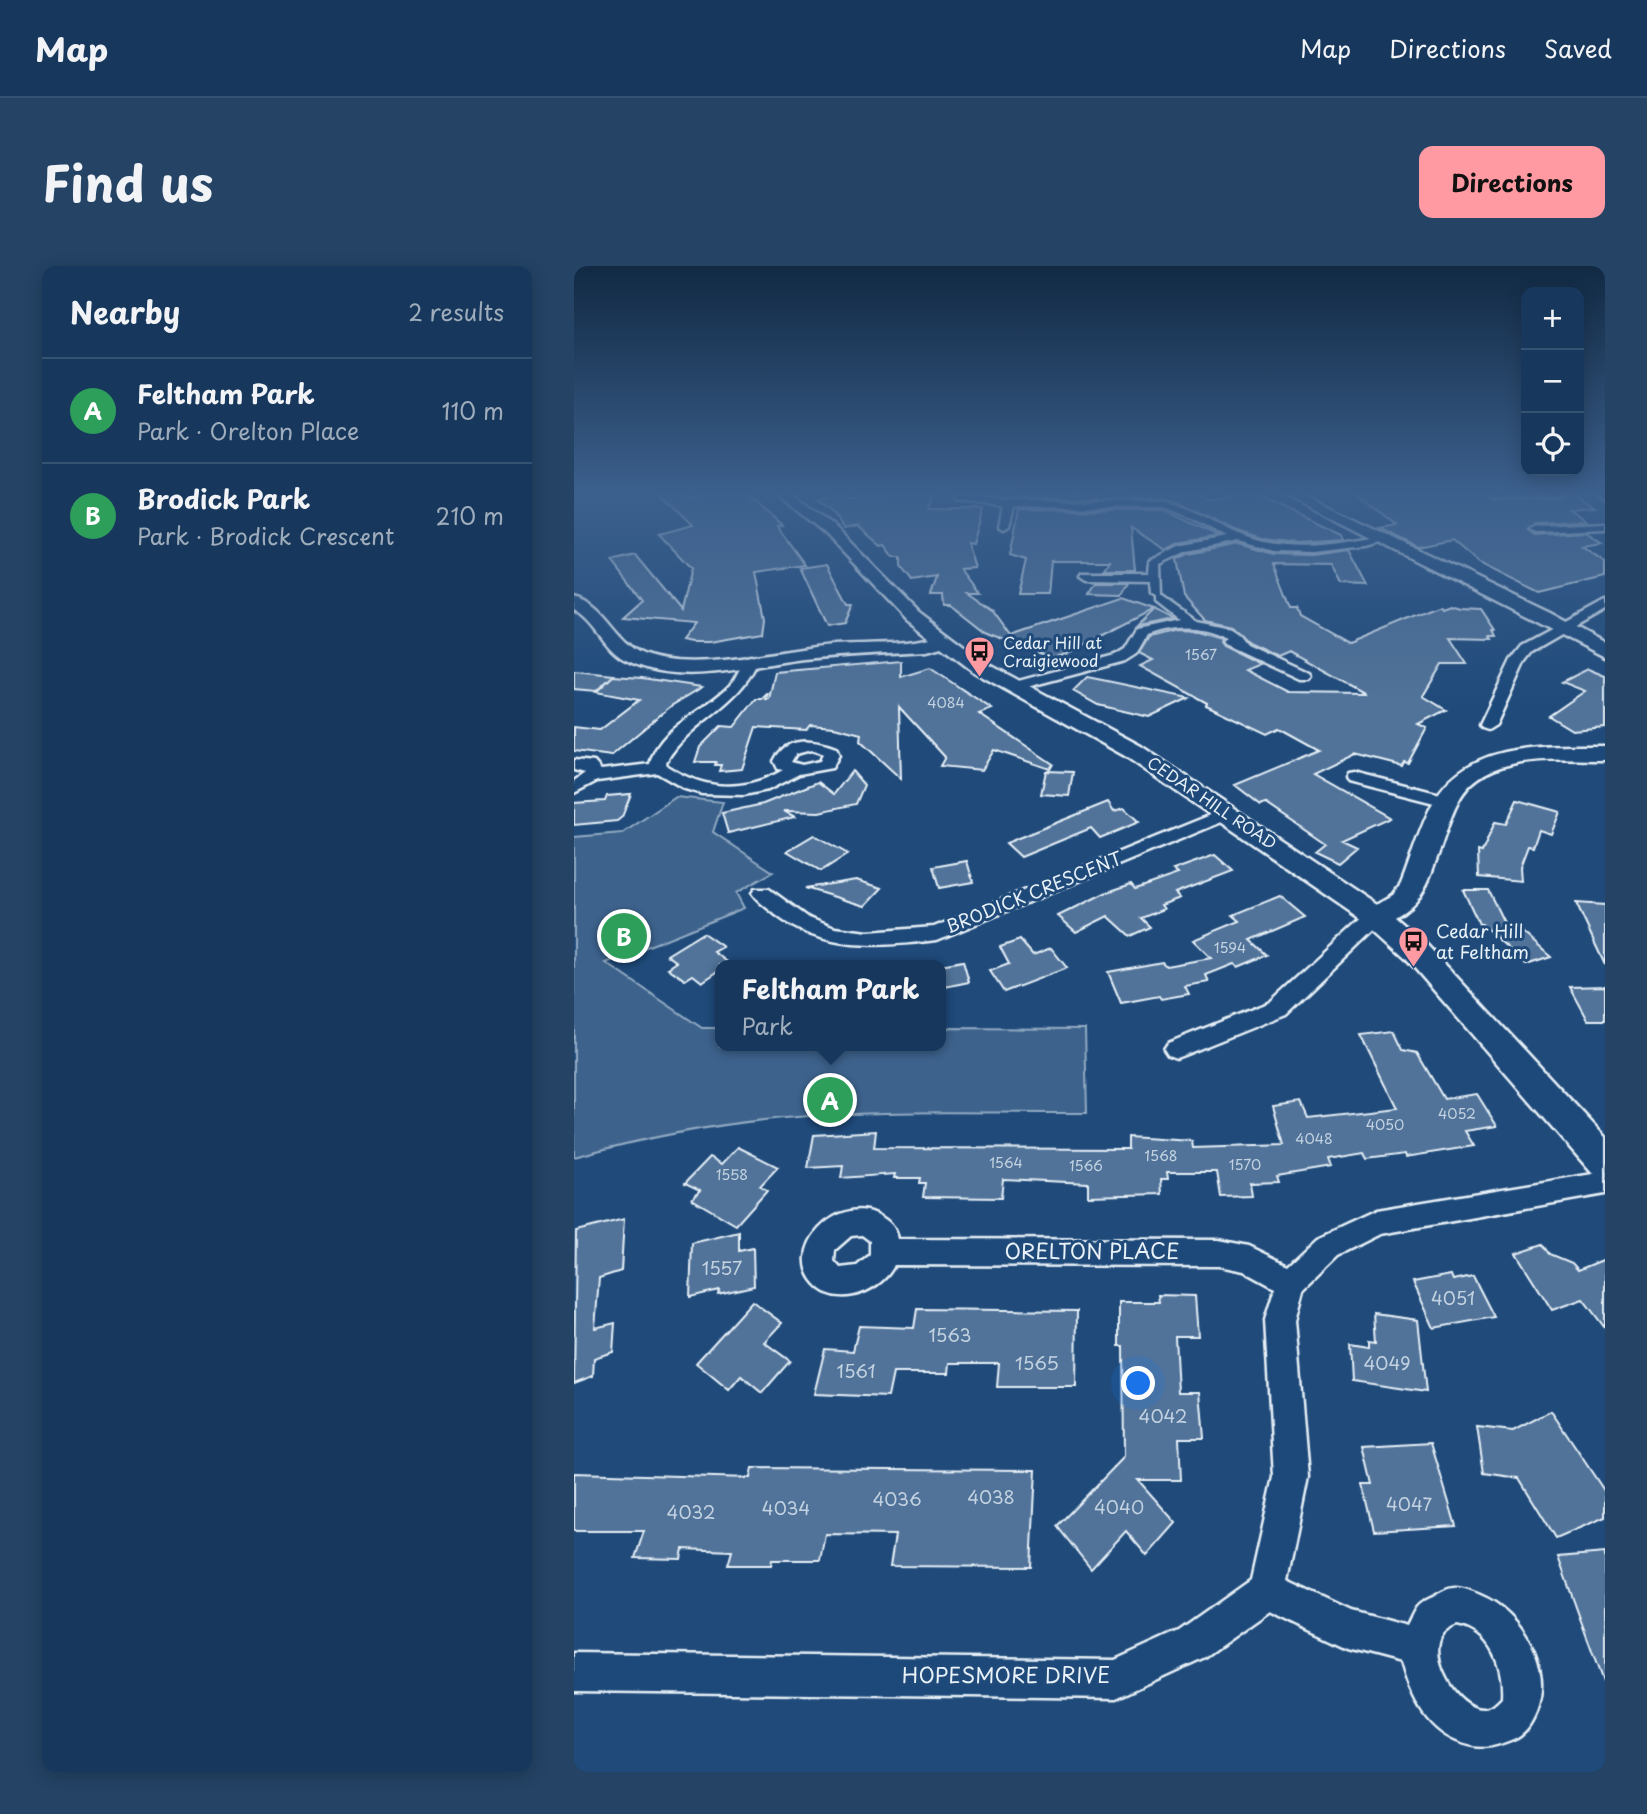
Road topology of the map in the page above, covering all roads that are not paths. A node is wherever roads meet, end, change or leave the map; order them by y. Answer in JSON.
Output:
{"nodes":[{"id":1,"x":861,"y":562,"type":"edge"},
{"id":2,"x":1156,"y":562,"type":"edge"},
{"id":3,"x":1432,"y":562,"type":"edge"},
{"id":4,"x":1086,"y":576,"type":"dead end"},
{"id":5,"x":1155,"y":577,"type":"junction"},
{"id":6,"x":574,"y":603,"type":"edge"},
{"id":7,"x":1605,"y":605,"type":"edge"},
{"id":8,"x":1175,"y":613,"type":"junction"},
{"id":9,"x":1164,"y":624,"type":"junction"},
{"id":10,"x":1191,"y":625,"type":"junction"},
{"id":11,"x":1564,"y":627,"type":"junction"},
{"id":12,"x":942,"y":640,"type":"junction"},
{"id":13,"x":1605,"y":651,"type":"edge"},
{"id":14,"x":751,"y":660,"type":"junction"},
{"id":15,"x":1304,"y":676,"type":"dead end"},
{"id":16,"x":1012,"y":687,"type":"junction"},
{"id":17,"x":1488,"y":725,"type":"dead end"},
{"id":18,"x":1605,"y":753,"type":"edge"},
{"id":19,"x":574,"y":765,"type":"edge"},
{"id":20,"x":660,"y":768,"type":"junction"},
{"id":21,"x":794,"y":770,"type":"dead end"},
{"id":22,"x":593,"y":776,"type":"junction"},
{"id":23,"x":1354,"y":777,"type":"dead end"},
{"id":24,"x":574,"y":788,"type":"edge"},
{"id":25,"x":1446,"y":801,"type":"junction"},
{"id":26,"x":1228,"y":813,"type":"junction"},
{"id":27,"x":762,"y":893,"type":"dead end"},
{"id":28,"x":1376,"y":916,"type":"junction"},
{"id":29,"x":1176,"y":1049,"type":"dead end"},
{"id":30,"x":1605,"y":1162,"type":"edge"},
{"id":31,"x":1605,"y":1183,"type":"edge"},
{"id":32,"x":886,"y":1252,"type":"dead end"},
{"id":33,"x":1290,"y":1282,"type":"junction"},
{"id":34,"x":1267,"y":1591,"type":"junction"},
{"id":35,"x":1419,"y":1648,"type":"dead end"},
{"id":36,"x":574,"y":1672,"type":"edge"}],
"edges":[{"from":1,"to":12,"type":"street","name":"CEDAR HILL ROAD"},
{"from":2,"to":5,"type":"street"},
{"from":3,"to":11,"type":"street"},
{"from":4,"to":5,"type":"street"},
{"from":5,"to":8,"type":"street"},
{"from":6,"to":14,"type":"street"},
{"from":7,"to":11,"type":"street"},
{"from":8,"to":9,"type":"street"},
{"from":8,"to":10,"type":"street"},
{"from":9,"to":10,"type":"street"},
{"from":9,"to":16,"type":"street"},
{"from":10,"to":15,"type":"street"},
{"from":11,"to":13,"type":"street"},
{"from":11,"to":17,"type":"street"},
{"from":12,"to":14,"type":"street"},
{"from":12,"to":16,"type":"street","name":"CEDAR HILL ROAD"},
{"from":14,"to":20,"type":"street"},
{"from":16,"to":26,"type":"street","name":"CEDAR HILL ROAD"},
{"from":18,"to":25,"type":"street"},
{"from":19,"to":22,"type":"street"},
{"from":20,"to":21,"type":"street"},
{"from":20,"to":22,"type":"street"},
{"from":22,"to":24,"type":"street"},
{"from":23,"to":25,"type":"street"},
{"from":25,"to":28,"type":"street"},
{"from":26,"to":27,"type":"street","name":"BRODICK CRESCENT"},
{"from":26,"to":28,"type":"street","name":"CEDAR HILL ROAD"},
{"from":28,"to":29,"type":"street"},
{"from":28,"to":30,"type":"street","name":"CEDAR HILL ROAD"},
{"from":31,"to":33,"type":"street"},
{"from":32,"to":33,"type":"street","name":"ORELTON PLACE"},
{"from":33,"to":34,"type":"street"},
{"from":34,"to":35,"type":"street"},
{"from":34,"to":36,"type":"street","name":"HOPESMORE DRIVE"}]}
